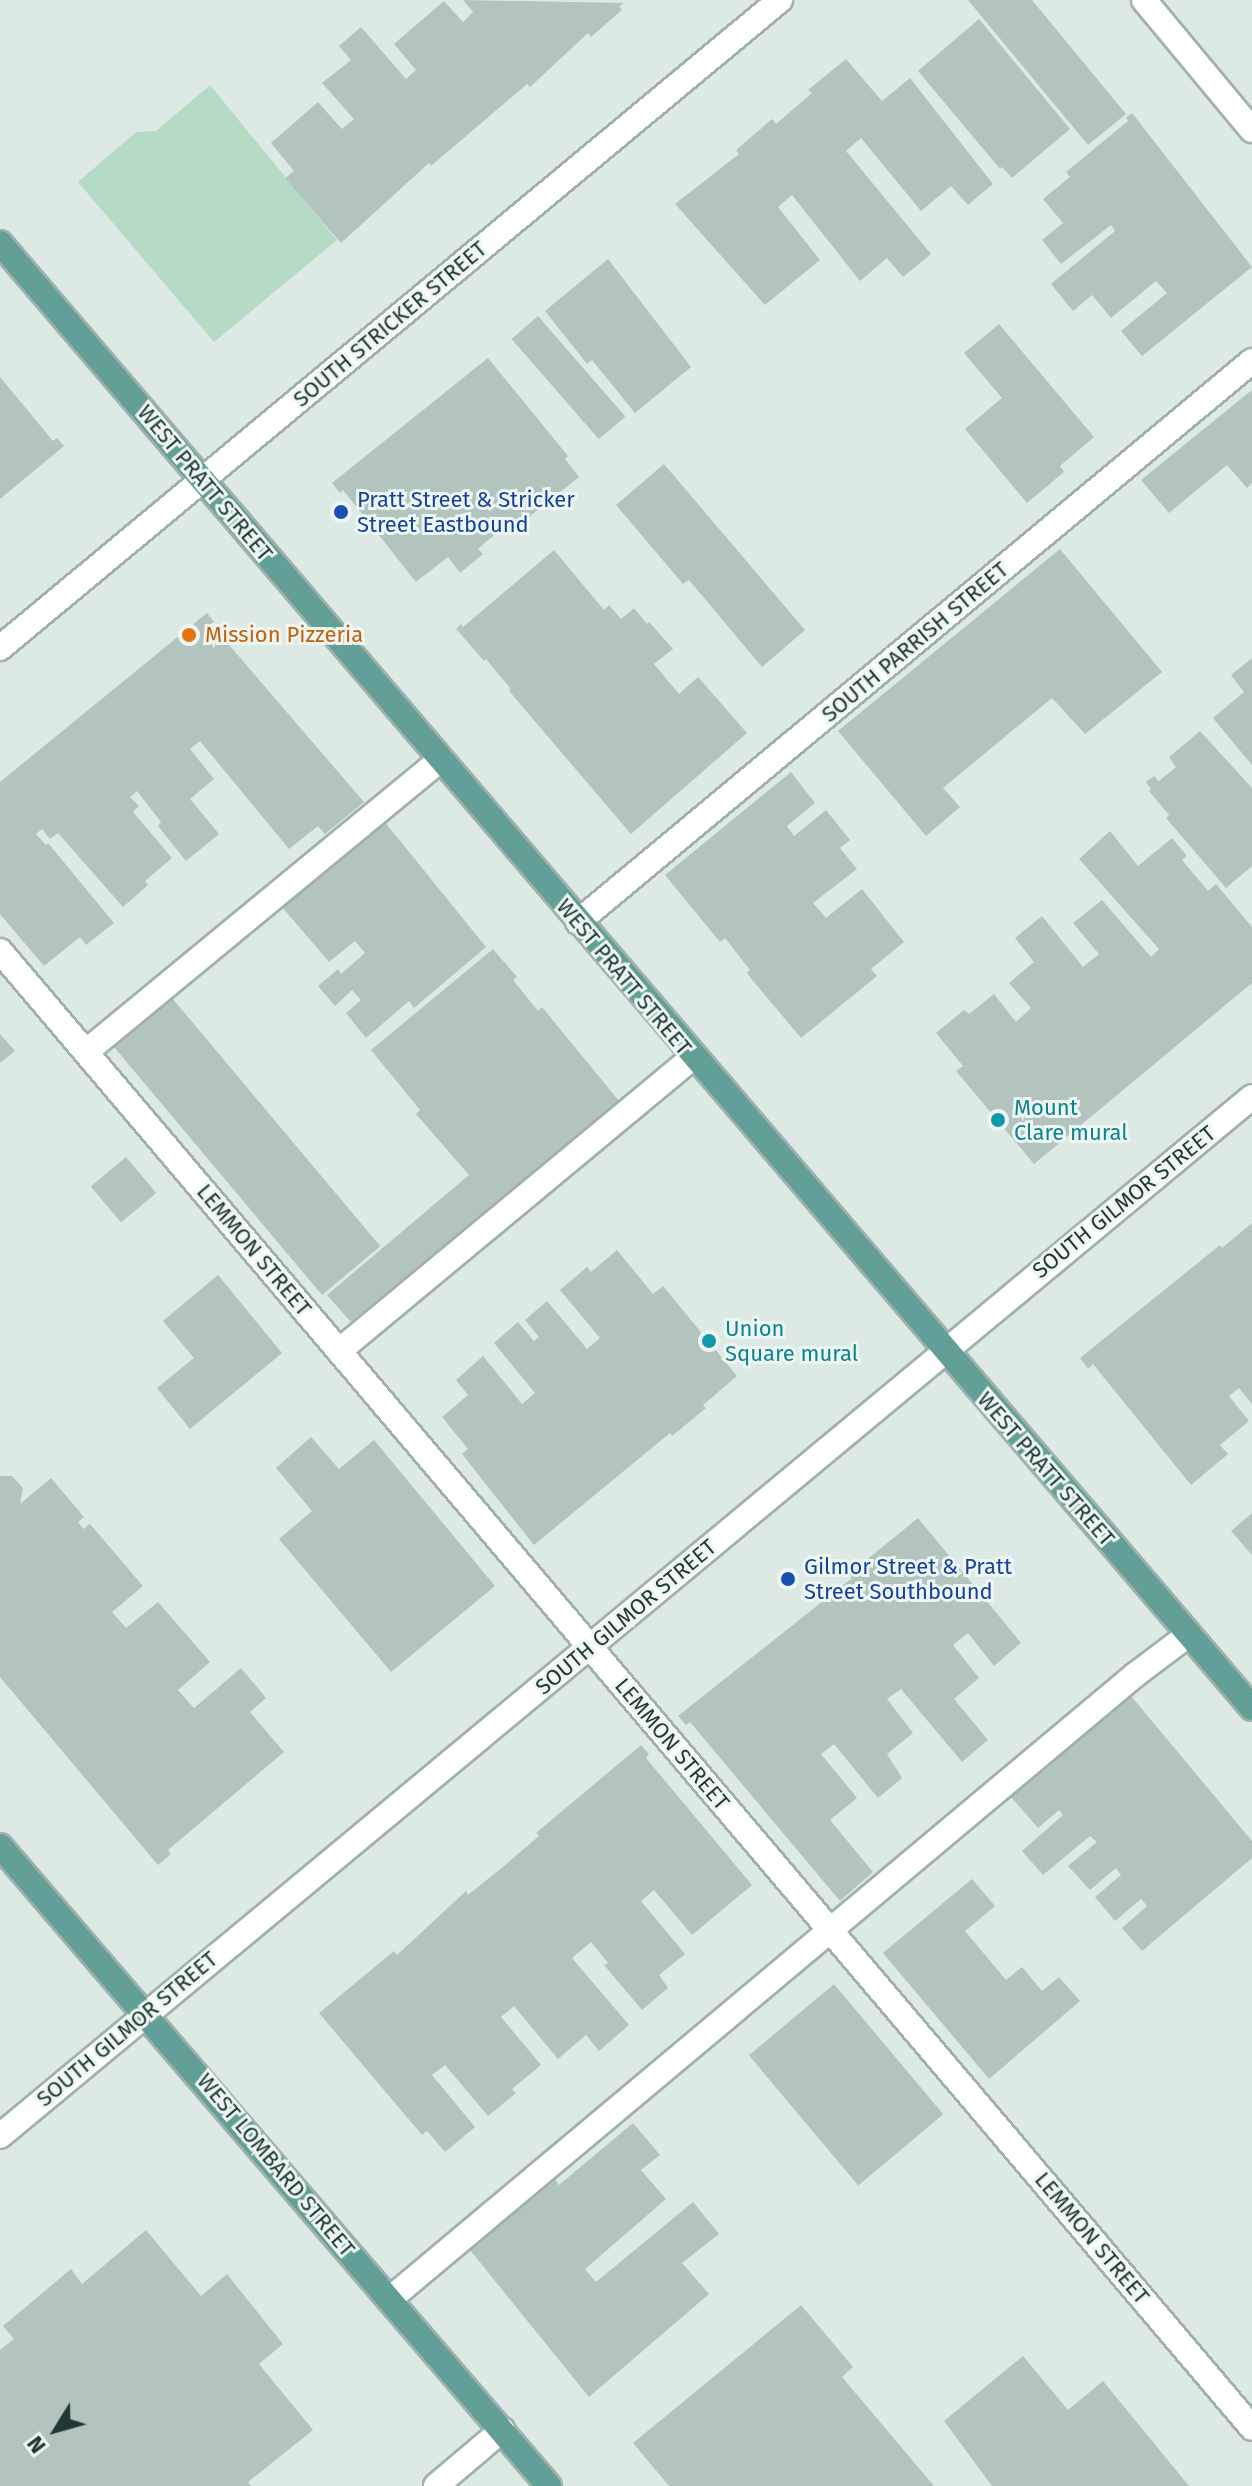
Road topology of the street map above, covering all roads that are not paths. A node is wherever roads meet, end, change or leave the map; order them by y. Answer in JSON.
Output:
{"nodes":[{"id":1,"x":780,"y":0,"type":"edge"},
{"id":2,"x":1144,"y":0,"type":"edge"},
{"id":3,"x":1252,"y":130,"type":"edge"},
{"id":4,"x":0,"y":243,"type":"edge"},
{"id":5,"x":1252,"y":361,"type":"edge"},
{"id":6,"x":201,"y":480,"type":"junction"},
{"id":7,"x":0,"y":648,"type":"edge"},
{"id":8,"x":440,"y":760,"type":"junction"},
{"id":9,"x":578,"y":922,"type":"junction"},
{"id":10,"x":0,"y":951,"type":"edge"},
{"id":11,"x":87,"y":1051,"type":"junction"},
{"id":12,"x":693,"y":1057,"type":"junction"},
{"id":13,"x":1252,"y":1097,"type":"edge"},
{"id":14,"x":944,"y":1350,"type":"junction"},
{"id":15,"x":339,"y":1351,"type":"junction"},
{"id":16,"x":1188,"y":1635,"type":"junction"},
{"id":17,"x":591,"y":1647,"type":"junction"},
{"id":18,"x":1252,"y":1708,"type":"edge"},
{"id":19,"x":0,"y":1846,"type":"edge"},
{"id":20,"x":832,"y":1932,"type":"junction"},
{"id":21,"x":146,"y":2016,"type":"junction"},
{"id":22,"x":0,"y":2136,"type":"edge"},
{"id":23,"x":390,"y":2299,"type":"junction"},
{"id":24,"x":1252,"y":2428,"type":"edge"},
{"id":25,"x":502,"y":2430,"type":"junction"},
{"id":26,"x":436,"y":2486,"type":"edge"},
{"id":27,"x":549,"y":2486,"type":"edge"}],
"edges":[{"from":1,"to":6,"type":"street","name":"SOUTH STRICKER STREET"},
{"from":2,"to":3,"type":"street"},
{"from":4,"to":6,"type":"main road","name":"WEST PRATT STREET"},
{"from":5,"to":9,"type":"street","name":"SOUTH PARRISH STREET"},
{"from":6,"to":7,"type":"street","name":"SOUTH STRICKER STREET"},
{"from":6,"to":8,"type":"main road","name":"WEST PRATT STREET"},
{"from":8,"to":9,"type":"main road","name":"WEST PRATT STREET"},
{"from":8,"to":11,"type":"street"},
{"from":9,"to":12,"type":"main road","name":"WEST PRATT STREET"},
{"from":10,"to":11,"type":"street","name":"LEMMON STREET"},
{"from":11,"to":15,"type":"street","name":"LEMMON STREET"},
{"from":12,"to":14,"type":"main road","name":"WEST PRATT STREET"},
{"from":12,"to":15,"type":"street"},
{"from":13,"to":14,"type":"street","name":"SOUTH GILMOR STREET"},
{"from":14,"to":16,"type":"main road","name":"WEST PRATT STREET"},
{"from":14,"to":17,"type":"street","name":"SOUTH GILMOR STREET"},
{"from":15,"to":17,"type":"street","name":"LEMMON STREET"},
{"from":16,"to":18,"type":"main road","name":"WEST PRATT STREET"},
{"from":16,"to":20,"type":"street"},
{"from":17,"to":20,"type":"street","name":"LEMMON STREET"},
{"from":17,"to":21,"type":"street","name":"SOUTH GILMOR STREET"},
{"from":19,"to":21,"type":"main road","name":"WEST LOMBARD STREET"},
{"from":20,"to":23,"type":"street"},
{"from":20,"to":24,"type":"street","name":"LEMMON STREET"},
{"from":21,"to":22,"type":"street","name":"SOUTH GILMOR STREET"},
{"from":21,"to":23,"type":"main road","name":"WEST LOMBARD STREET"},
{"from":23,"to":25,"type":"main road","name":"WEST LOMBARD STREET"},
{"from":25,"to":26,"type":"street"},
{"from":25,"to":27,"type":"main road","name":"WEST LOMBARD STREET"}]}
